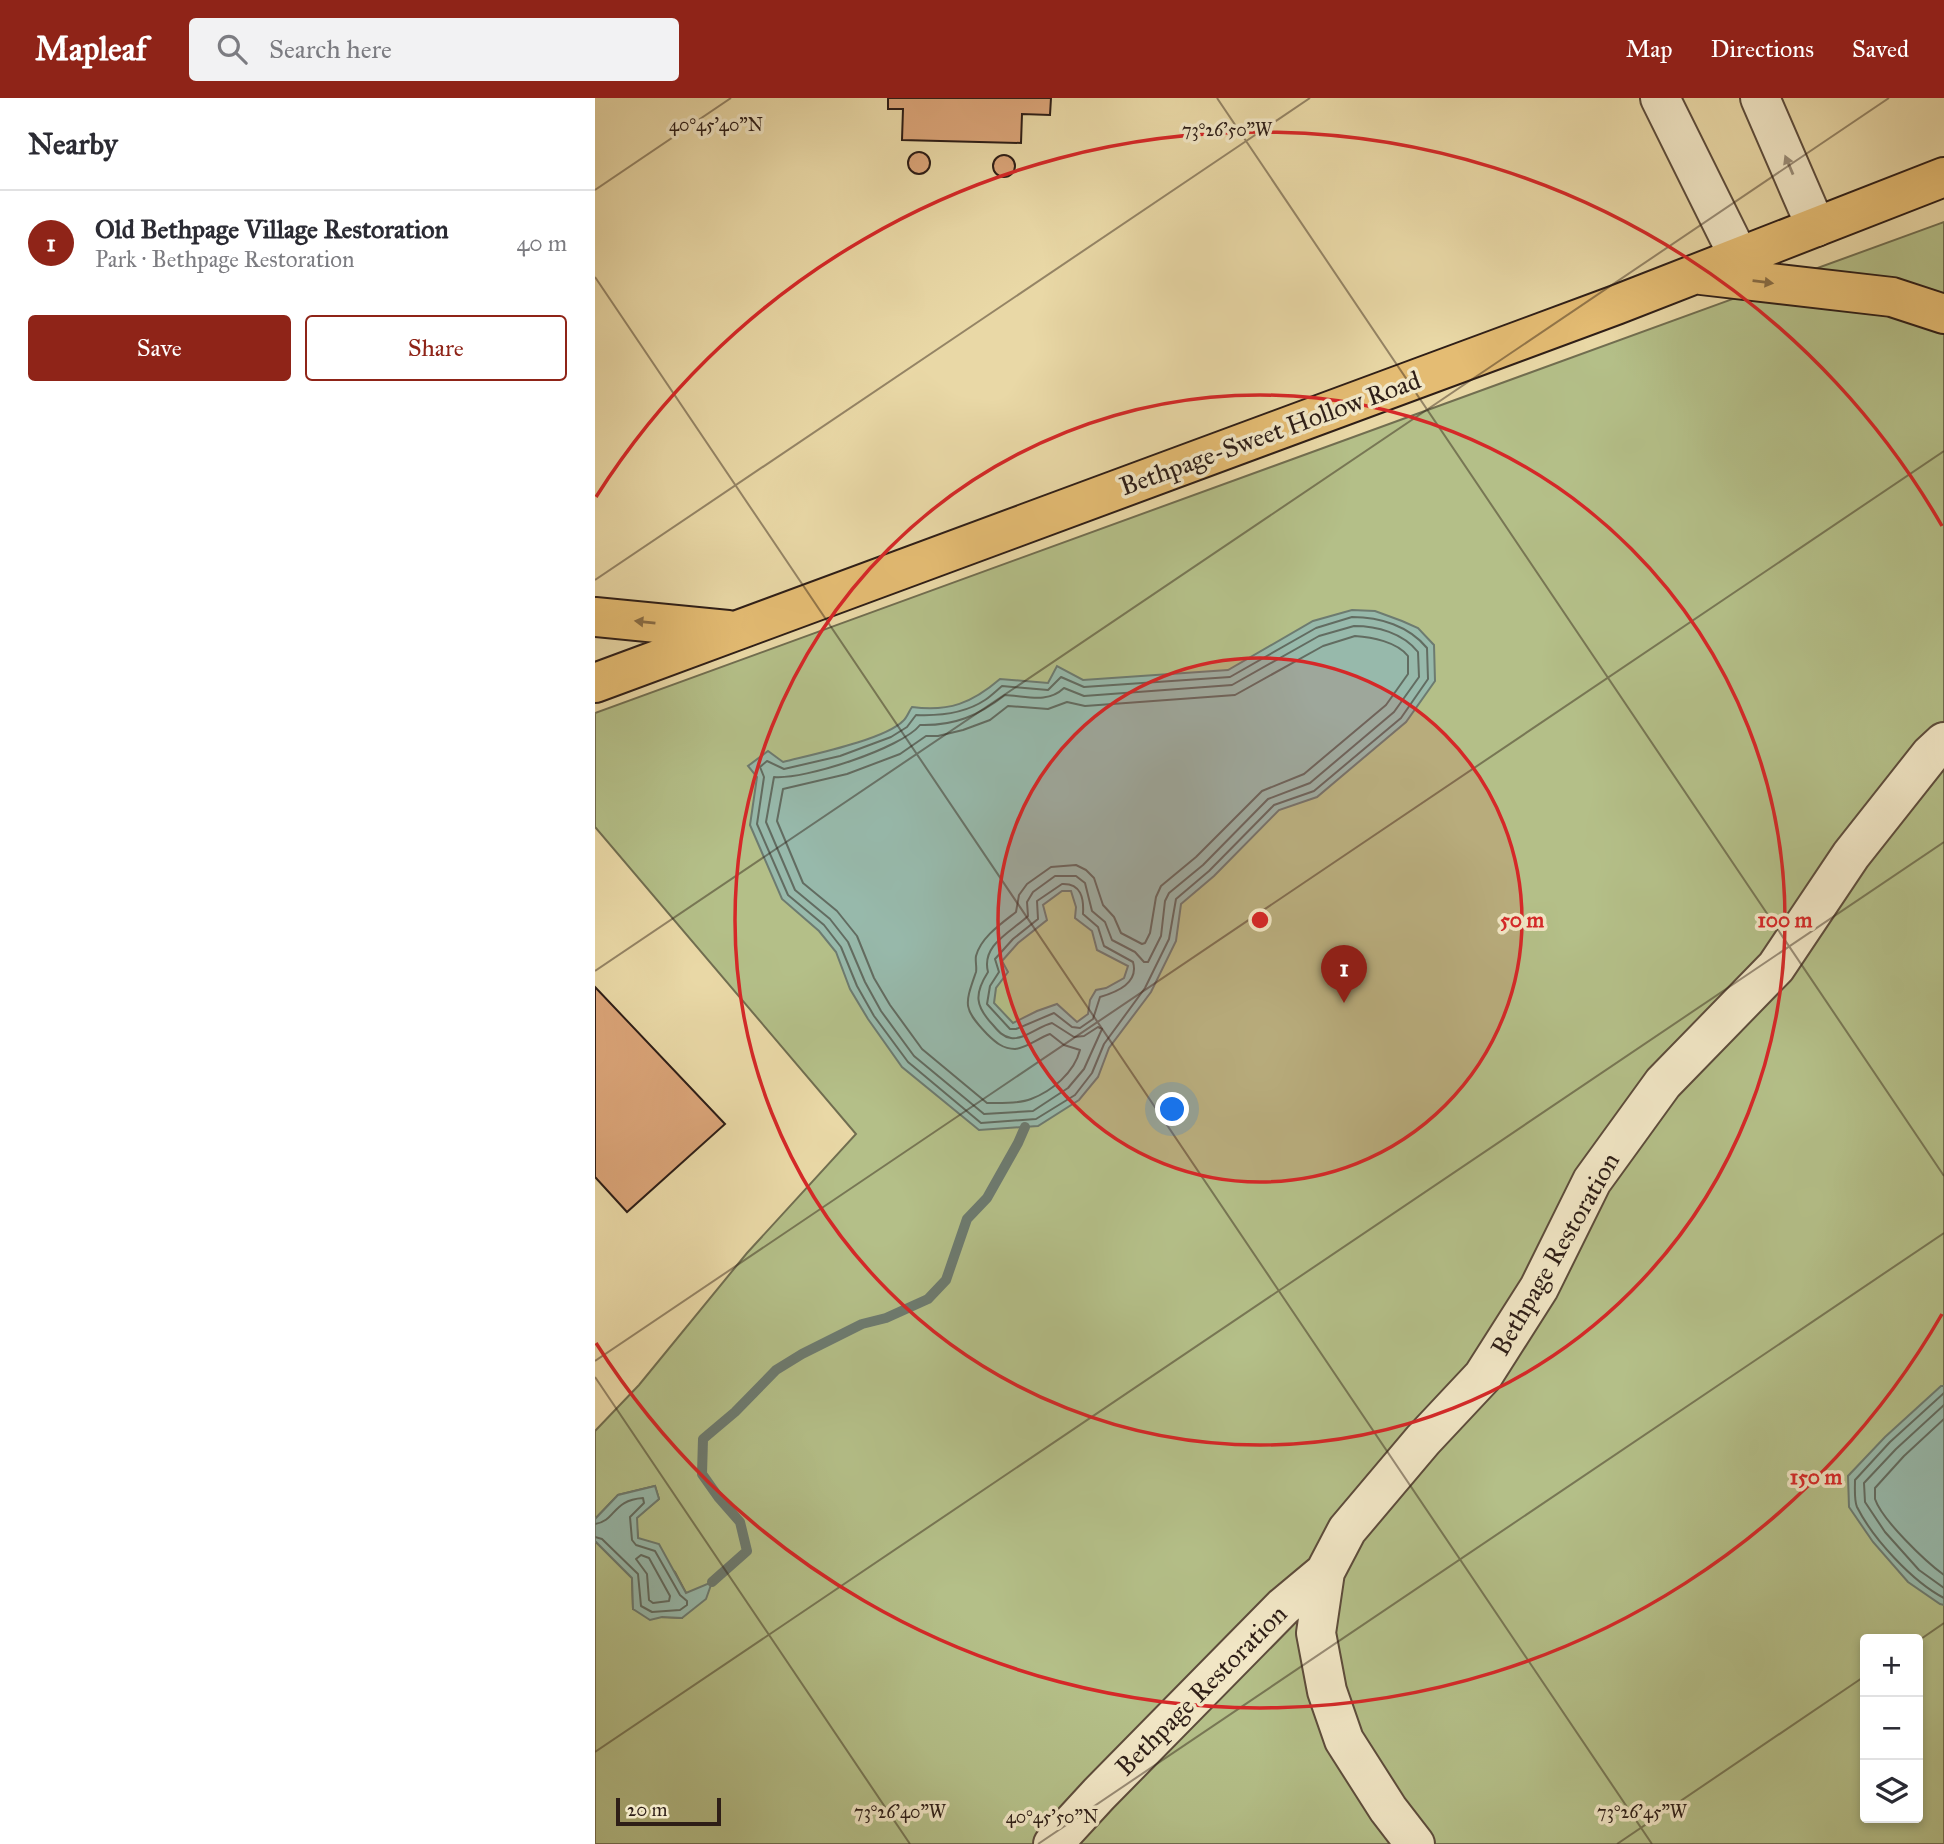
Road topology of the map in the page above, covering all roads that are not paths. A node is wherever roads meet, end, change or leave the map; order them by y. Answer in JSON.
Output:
{"nodes":[{"id":1,"x":1660,"y":98,"type":"edge"},
{"id":2,"x":1761,"y":98,"type":"edge"},
{"id":3,"x":1944,"y":177,"type":"edge"},
{"id":4,"x":1816,"y":228,"type":"junction"},
{"id":5,"x":1739,"y":257,"type":"junction"},
{"id":6,"x":1695,"y":274,"type":"junction"},
{"id":7,"x":1944,"y":314,"type":"edge"},
{"id":8,"x":595,"y":617,"type":"edge"},
{"id":9,"x":737,"y":631,"type":"junction"},
{"id":10,"x":595,"y":683,"type":"edge"},
{"id":11,"x":1944,"y":742,"type":"edge"},
{"id":12,"x":1325,"y":1572,"type":"junction"},
{"id":13,"x":1053,"y":1844,"type":"edge"},
{"id":14,"x":1415,"y":1844,"type":"edge"}],
"edges":[{"from":1,"to":5,"type":"street"},
{"from":4,"to":2,"type":"street","one_way":true},
{"from":3,"to":4,"type":"main road","name":"Bethpage-Sweet Hollow Road"},
{"from":4,"to":5,"type":"main road","name":"Bethpage-Sweet Hollow Road"},
{"from":5,"to":6,"type":"main road","name":"Bethpage-Sweet Hollow Road"},
{"from":6,"to":7,"type":"main road","one_way":true},
{"from":6,"to":9,"type":"main road","name":"Bethpage-Sweet Hollow Road"},
{"from":9,"to":8,"type":"main road","one_way":true},
{"from":9,"to":10,"type":"main road","name":"Bethpage-Sweet Hollow Road"},
{"from":11,"to":12,"type":"street","name":"Bethpage Restoration"},
{"from":12,"to":13,"type":"street","name":"Bethpage Restoration"},
{"from":12,"to":14,"type":"street","name":"Bethpage Restoration"}]}
